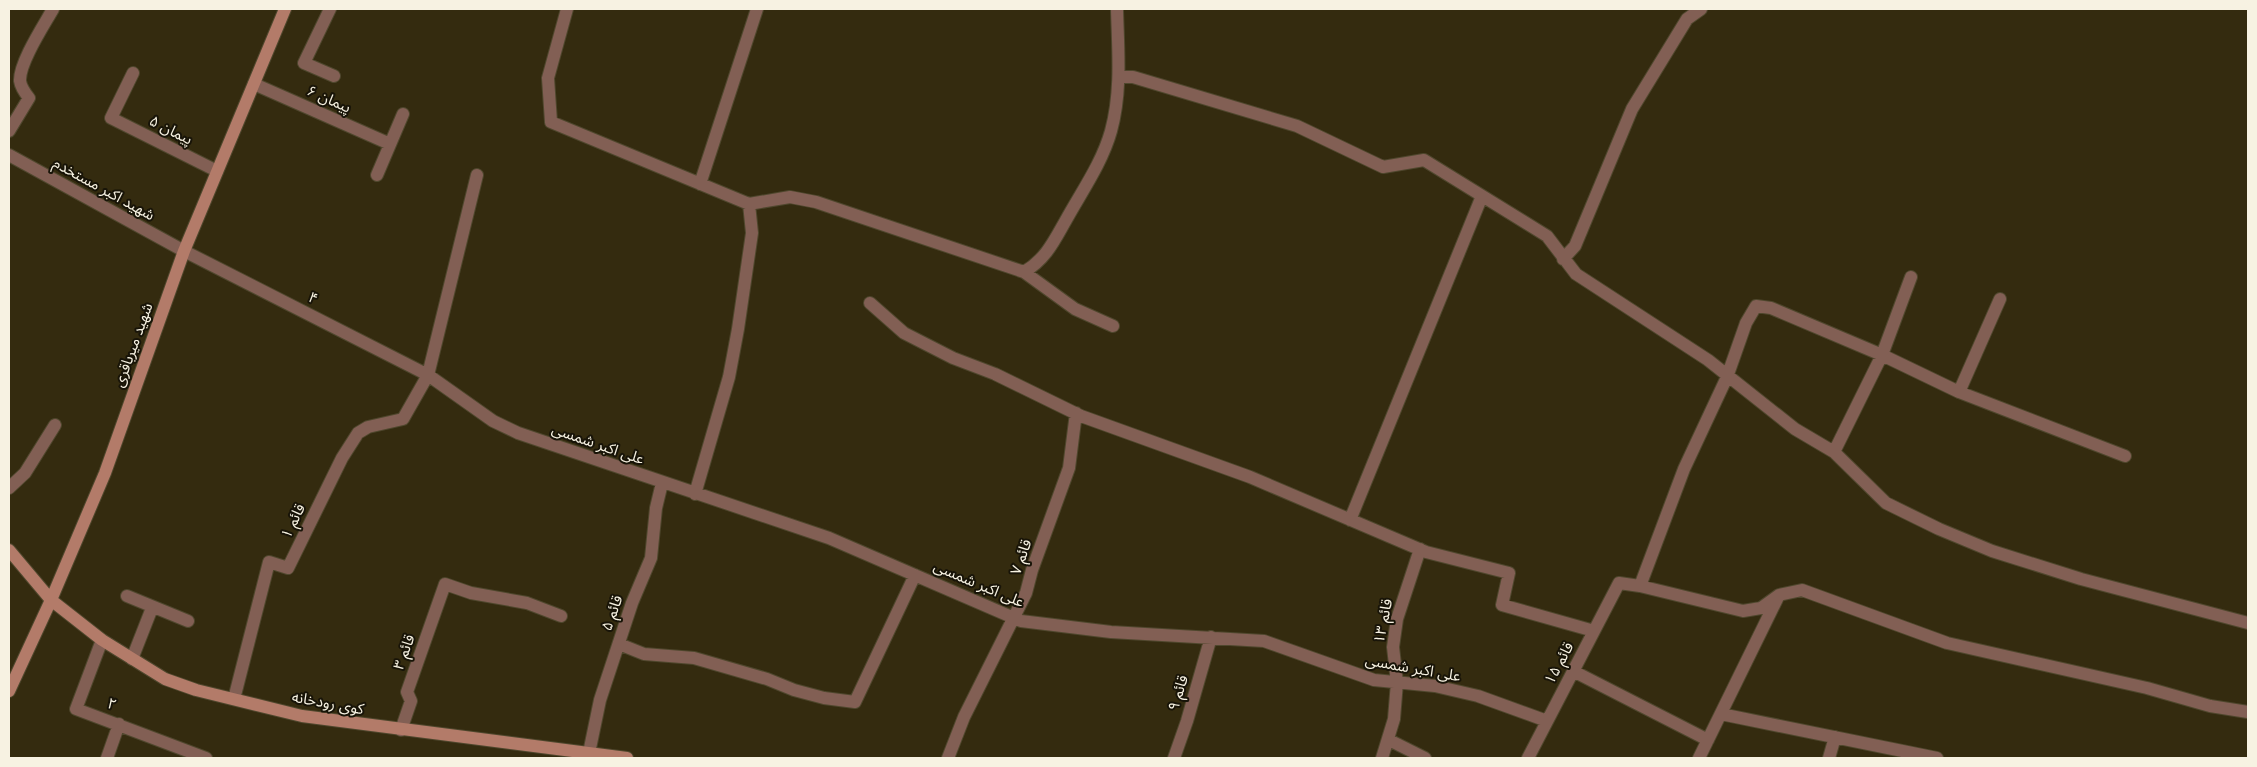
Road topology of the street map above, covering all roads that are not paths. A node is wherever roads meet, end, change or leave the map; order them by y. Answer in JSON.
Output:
{"nodes":[{"id":1,"x":53,"y":9,"type":"edge"},
{"id":2,"x":285,"y":9,"type":"edge"},
{"id":3,"x":330,"y":9,"type":"edge"},
{"id":4,"x":567,"y":9,"type":"edge"},
{"id":5,"x":758,"y":9,"type":"edge"},
{"id":6,"x":1117,"y":9,"type":"edge"},
{"id":7,"x":1702,"y":9,"type":"edge"},
{"id":8,"x":133,"y":73,"type":"dead end"},
{"id":9,"x":334,"y":76,"type":"dead end"},
{"id":10,"x":1119,"y":77,"type":"junction"},
{"id":11,"x":254,"y":84,"type":"junction"},
{"id":12,"x":403,"y":114,"type":"dead end"},
{"id":13,"x":9,"y":131,"type":"edge"},
{"id":14,"x":390,"y":144,"type":"junction"},
{"id":15,"x":9,"y":155,"type":"edge"},
{"id":16,"x":217,"y":171,"type":"junction"},
{"id":17,"x":378,"y":175,"type":"dead end"},
{"id":18,"x":477,"y":175,"type":"dead end"},
{"id":19,"x":700,"y":184,"type":"junction"},
{"id":20,"x":1482,"y":196,"type":"junction"},
{"id":21,"x":749,"y":204,"type":"junction"},
{"id":22,"x":184,"y":251,"type":"junction"},
{"id":23,"x":1563,"y":259,"type":"junction"},
{"id":24,"x":1024,"y":272,"type":"junction"},
{"id":25,"x":1911,"y":277,"type":"dead end"},
{"id":26,"x":2000,"y":299,"type":"dead end"},
{"id":27,"x":870,"y":303,"type":"dead end"},
{"id":28,"x":1113,"y":326,"type":"dead end"},
{"id":29,"x":1882,"y":355,"type":"junction"},
{"id":30,"x":428,"y":375,"type":"junction"},
{"id":31,"x":1727,"y":377,"type":"junction"},
{"id":32,"x":1959,"y":392,"type":"junction"},
{"id":33,"x":1076,"y":413,"type":"junction"},
{"id":34,"x":55,"y":426,"type":"dead end"},
{"id":35,"x":1834,"y":452,"type":"junction"},
{"id":36,"x":2125,"y":456,"type":"dead end"},
{"id":37,"x":662,"y":483,"type":"junction"},
{"id":38,"x":9,"y":488,"type":"edge"},
{"id":39,"x":695,"y":494,"type":"junction"},
{"id":40,"x":1350,"y":520,"type":"junction"},
{"id":41,"x":1420,"y":549,"type":"junction"},
{"id":42,"x":9,"y":550,"type":"edge"},
{"id":43,"x":915,"y":575,"type":"junction"},
{"id":44,"x":1640,"y":586,"type":"junction"},
{"id":45,"x":1779,"y":595,"type":"junction"},
{"id":46,"x":127,"y":596,"type":"dead end"},
{"id":47,"x":51,"y":600,"type":"junction"},
{"id":48,"x":152,"y":608,"type":"junction"},
{"id":49,"x":561,"y":616,"type":"dead end"},
{"id":50,"x":1015,"y":618,"type":"junction"},
{"id":51,"x":188,"y":621,"type":"dead end"},
{"id":52,"x":2248,"y":623,"type":"edge"},
{"id":53,"x":1594,"y":631,"type":"junction"},
{"id":54,"x":1211,"y":637,"type":"junction"},
{"id":55,"x":102,"y":640,"type":"junction"},
{"id":56,"x":619,"y":644,"type":"junction"},
{"id":57,"x":132,"y":659,"type":"junction"},
{"id":58,"x":1573,"y":671,"type":"junction"},
{"id":59,"x":1397,"y":682,"type":"junction"},
{"id":60,"x":10,"y":685,"type":"edge"},
{"id":61,"x":234,"y":699,"type":"junction"},
{"id":62,"x":2248,"y":712,"type":"edge"},
{"id":63,"x":1721,"y":714,"type":"junction"},
{"id":64,"x":1547,"y":722,"type":"junction"},
{"id":65,"x":119,"y":724,"type":"junction"},
{"id":66,"x":401,"y":730,"type":"junction"},
{"id":67,"x":1835,"y":737,"type":"junction"},
{"id":68,"x":1389,"y":740,"type":"junction"},
{"id":69,"x":1708,"y":740,"type":"junction"},
{"id":70,"x":589,"y":753,"type":"junction"},
{"id":71,"x":107,"y":758,"type":"edge"},
{"id":72,"x":206,"y":758,"type":"edge"},
{"id":73,"x":627,"y":758,"type":"edge"},
{"id":74,"x":948,"y":758,"type":"edge"},
{"id":75,"x":1174,"y":758,"type":"edge"},
{"id":76,"x":1382,"y":758,"type":"edge"},
{"id":77,"x":1425,"y":758,"type":"edge"},
{"id":78,"x":1528,"y":758,"type":"edge"},
{"id":79,"x":1699,"y":758,"type":"edge"},
{"id":80,"x":1829,"y":758,"type":"edge"},
{"id":81,"x":1937,"y":758,"type":"edge"}],
"edges":[{"from":1,"to":13,"type":"street"},
{"from":2,"to":11,"type":"main road","name":"شهید میرباقری"},
{"from":3,"to":9,"type":"street"},
{"from":4,"to":19,"type":"street"},
{"from":5,"to":19,"type":"street"},
{"from":6,"to":10,"type":"street"},
{"from":7,"to":23,"type":"street"},
{"from":8,"to":16,"type":"street","name":"پیمان ۵"},
{"from":10,"to":20,"type":"street"},
{"from":10,"to":24,"type":"street"},
{"from":11,"to":14,"type":"street","name":"پیمان ۶"},
{"from":11,"to":16,"type":"main road","name":"شهید میرباقری"},
{"from":12,"to":14,"type":"street"},
{"from":14,"to":17,"type":"street"},
{"from":15,"to":22,"type":"street","name":"شهید اکبر مستخدم"},
{"from":16,"to":22,"type":"main road","name":"شهید میرباقری"},
{"from":18,"to":30,"type":"street"},
{"from":19,"to":21,"type":"street"},
{"from":20,"to":23,"type":"street"},
{"from":20,"to":40,"type":"street"},
{"from":21,"to":24,"type":"street"},
{"from":21,"to":39,"type":"street"},
{"from":22,"to":30,"type":"street","name":"۴"},
{"from":22,"to":47,"type":"main road","name":"شهید میرباقری"},
{"from":23,"to":31,"type":"street"},
{"from":24,"to":28,"type":"street"},
{"from":25,"to":29,"type":"street"},
{"from":26,"to":32,"type":"street"},
{"from":27,"to":33,"type":"street"},
{"from":29,"to":31,"type":"street"},
{"from":29,"to":32,"type":"street"},
{"from":29,"to":35,"type":"street"},
{"from":30,"to":37,"type":"street","name":"علی اکبر شمسی"},
{"from":30,"to":61,"type":"street","name":"قائم ۱"},
{"from":31,"to":35,"type":"street"},
{"from":31,"to":44,"type":"street"},
{"from":32,"to":36,"type":"street"},
{"from":33,"to":40,"type":"street"},
{"from":33,"to":50,"type":"street","name":"قائم ۷"},
{"from":34,"to":38,"type":"street"},
{"from":35,"to":52,"type":"street"},
{"from":37,"to":39,"type":"street","name":"علی اکبر شمسی"},
{"from":37,"to":56,"type":"street","name":"قائم ۵"},
{"from":39,"to":43,"type":"street","name":"علی اکبر شمسی"},
{"from":40,"to":41,"type":"street"},
{"from":41,"to":53,"type":"street"},
{"from":41,"to":59,"type":"street","name":"قائم ۱۳"},
{"from":42,"to":47,"type":"main road","name":"کوی رودخانه"},
{"from":43,"to":50,"type":"street","name":"علی اکبر شمسی"},
{"from":43,"to":56,"type":"street"},
{"from":44,"to":45,"type":"street"},
{"from":44,"to":53,"type":"street","name":"قائم ۱۵"},
{"from":45,"to":62,"type":"street"},
{"from":45,"to":63,"type":"street"},
{"from":46,"to":48,"type":"street"},
{"from":47,"to":55,"type":"main road","name":"کوی رودخانه"},
{"from":47,"to":60,"type":"main road","name":"شهید میرباقری"},
{"from":48,"to":51,"type":"street"},
{"from":48,"to":57,"type":"street"},
{"from":49,"to":66,"type":"street","name":"قائم ۳"},
{"from":50,"to":54,"type":"street","name":"علی اکبر شمسی"},
{"from":50,"to":74,"type":"street","name":"قائم ۷"},
{"from":53,"to":58,"type":"street","name":"قائم ۱۵"},
{"from":54,"to":59,"type":"street","name":"علی اکبر شمسی"},
{"from":54,"to":75,"type":"street","name":"قائم ۹"},
{"from":55,"to":57,"type":"main road","name":"کوی رودخانه"},
{"from":55,"to":65,"type":"street","name":"۲"},
{"from":56,"to":70,"type":"street","name":"قائم ۵"},
{"from":57,"to":61,"type":"main road","name":"کوی رودخانه"},
{"from":58,"to":64,"type":"street","name":"قائم ۱۵"},
{"from":58,"to":69,"type":"street"},
{"from":59,"to":64,"type":"street","name":"علی اکبر شمسی"},
{"from":59,"to":68,"type":"street","name":"قائم ۱۳"},
{"from":61,"to":66,"type":"main road","name":"کوی رودخانه"},
{"from":63,"to":67,"type":"street"},
{"from":63,"to":69,"type":"street"},
{"from":64,"to":78,"type":"street","name":"قائم ۱۵"},
{"from":65,"to":71,"type":"street"},
{"from":65,"to":72,"type":"street","name":"۲"},
{"from":66,"to":70,"type":"main road","name":"کوی رودخانه"},
{"from":67,"to":80,"type":"street"},
{"from":67,"to":81,"type":"street"},
{"from":68,"to":76,"type":"street","name":"قائم ۱۳"},
{"from":68,"to":77,"type":"street"},
{"from":69,"to":79,"type":"street"},
{"from":70,"to":73,"type":"main road","name":"کوی رودخانه"}]}
